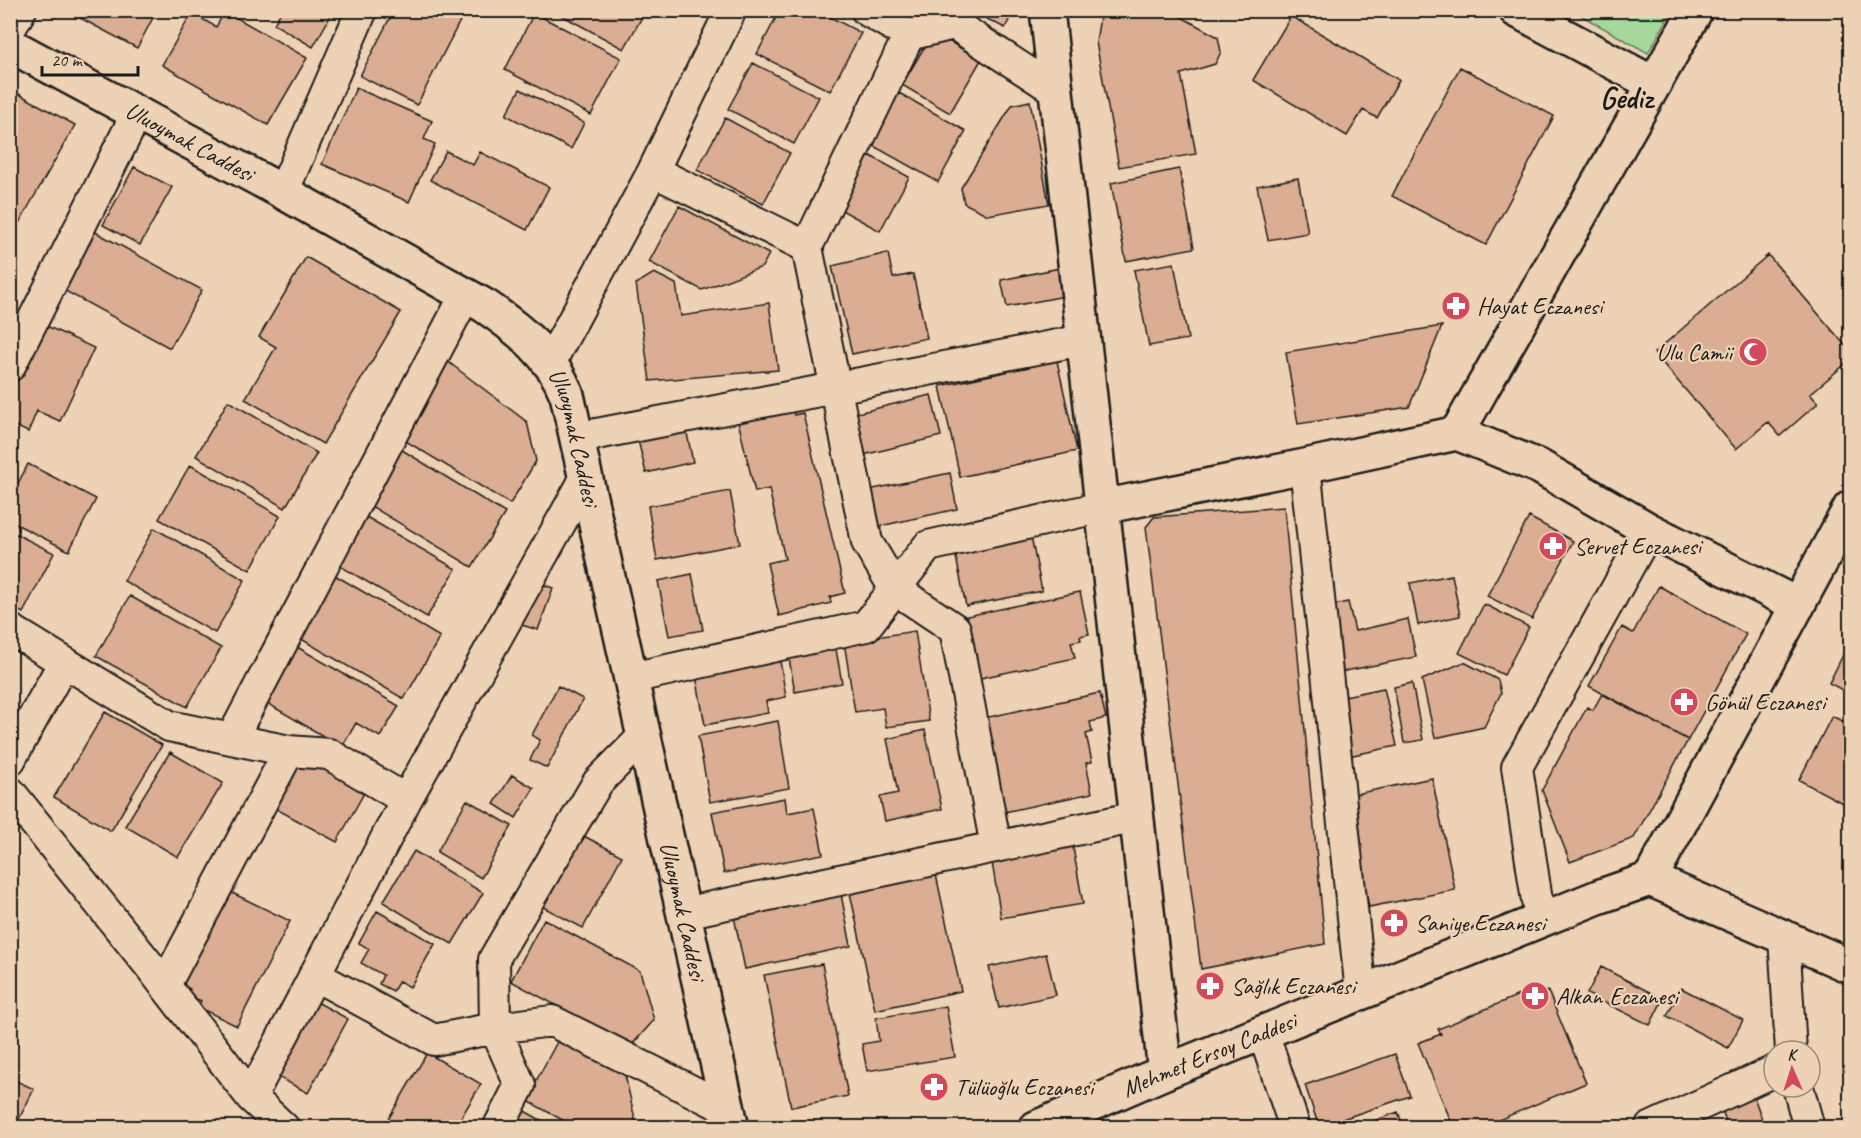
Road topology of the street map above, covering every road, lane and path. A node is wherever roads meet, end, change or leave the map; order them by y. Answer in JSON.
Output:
{"nodes":[{"id":1,"x":21,"y":10,"type":"edge"},
{"id":2,"x":362,"y":10,"type":"edge"},
{"id":3,"x":731,"y":10,"type":"edge"},
{"id":4,"x":866,"y":10,"type":"edge"},
{"id":5,"x":1047,"y":10,"type":"edge"},
{"id":6,"x":1516,"y":10,"type":"edge"},
{"id":7,"x":1696,"y":10,"type":"edge"},
{"id":8,"x":10,"y":29,"type":"edge"},
{"id":9,"x":909,"y":35,"type":"junction"},
{"id":10,"x":10,"y":45,"type":"edge"},
{"id":11,"x":1654,"y":84,"type":"junction"},
{"id":12,"x":1055,"y":90,"type":"junction"},
{"id":13,"x":137,"y":113,"type":"junction"},
{"id":14,"x":653,"y":171,"type":"junction"},
{"id":15,"x":283,"y":192,"type":"junction"},
{"id":16,"x":807,"y":247,"type":"junction"},
{"id":17,"x":465,"y":296,"type":"junction"},
{"id":18,"x":1083,"y":340,"type":"junction"},
{"id":19,"x":550,"y":363,"type":"junction"},
{"id":20,"x":10,"y":366,"type":"edge"},
{"id":21,"x":835,"y":387,"type":"junction"},
{"id":22,"x":1457,"y":433,"type":"junction"},
{"id":23,"x":576,"y":438,"type":"junction"},
{"id":24,"x":1305,"y":466,"type":"junction"},
{"id":25,"x":585,"y":479,"type":"junction"},
{"id":26,"x":1102,"y":507,"type":"junction"},
{"id":27,"x":1851,"y":508,"type":"edge"},
{"id":28,"x":1649,"y":530,"type":"junction"},
{"id":29,"x":895,"y":589,"type":"junction"},
{"id":30,"x":1798,"y":605,"type":"junction"},
{"id":31,"x":10,"y":629,"type":"edge"},
{"id":32,"x":64,"y":662,"type":"junction"},
{"id":33,"x":631,"y":678,"type":"junction"},
{"id":34,"x":644,"y":736,"type":"junction"},
{"id":35,"x":232,"y":738,"type":"junction"},
{"id":36,"x":289,"y":751,"type":"junction"},
{"id":37,"x":10,"y":760,"type":"edge"},
{"id":38,"x":10,"y":792,"type":"edge"},
{"id":39,"x":406,"y":800,"type":"junction"},
{"id":40,"x":1137,"y":817,"type":"junction"},
{"id":41,"x":996,"y":847,"type":"junction"},
{"id":42,"x":1650,"y":879,"type":"junction"},
{"id":43,"x":684,"y":913,"type":"junction"},
{"id":44,"x":1540,"y":921,"type":"junction"},
{"id":45,"x":1784,"y":937,"type":"junction"},
{"id":46,"x":1851,"y":966,"type":"edge"},
{"id":47,"x":314,"y":975,"type":"junction"},
{"id":48,"x":165,"y":985,"type":"junction"},
{"id":49,"x":1361,"y":993,"type":"junction"},
{"id":50,"x":495,"y":1028,"type":"junction"},
{"id":51,"x":1263,"y":1032,"type":"junction"},
{"id":52,"x":1790,"y":1039,"type":"edge"},
{"id":53,"x":1165,"y":1072,"type":"junction"},
{"id":54,"x":1762,"y":1079,"type":"edge"},
{"id":55,"x":251,"y":1097,"type":"junction"},
{"id":56,"x":1801,"y":1099,"type":"edge"},
{"id":57,"x":1705,"y":1116,"type":"edge"},
{"id":58,"x":730,"y":1118,"type":"edge"},
{"id":59,"x":284,"y":1128,"type":"edge"},
{"id":60,"x":498,"y":1128,"type":"edge"},
{"id":61,"x":1036,"y":1128,"type":"edge"},
{"id":62,"x":1295,"y":1128,"type":"edge"},
{"id":63,"x":1650,"y":1128,"type":"edge"},
{"id":64,"x":1809,"y":1128,"type":"edge"}],
"edges":[{"from":1,"to":8,"type":"street"},
{"from":2,"to":15,"type":"street"},
{"from":3,"to":14,"type":"street"},
{"from":4,"to":9,"type":"street"},
{"from":5,"to":12,"type":"street"},
{"from":6,"to":11,"type":"street"},
{"from":7,"to":11,"type":"street"},
{"from":9,"to":12,"type":"street"},
{"from":9,"to":16,"type":"street"},
{"from":10,"to":13,"type":"street","name":"Uluoymak Caddesi"},
{"from":11,"to":22,"type":"street"},
{"from":12,"to":18,"type":"street"},
{"from":13,"to":15,"type":"street","name":"Uluoymak Caddesi"},
{"from":13,"to":20,"type":"street"},
{"from":14,"to":16,"type":"street"},
{"from":14,"to":19,"type":"street"},
{"from":15,"to":17,"type":"street","name":"Uluoymak Caddesi"},
{"from":16,"to":21,"type":"street"},
{"from":17,"to":19,"type":"street","name":"Uluoymak Caddesi"},
{"from":17,"to":35,"type":"street"},
{"from":18,"to":21,"type":"street"},
{"from":18,"to":26,"type":"street"},
{"from":19,"to":23,"type":"street","name":"Uluoymak Caddesi"},
{"from":21,"to":23,"type":"street"},
{"from":21,"to":29,"type":"street"},
{"from":22,"to":24,"type":"street"},
{"from":22,"to":28,"type":"street"},
{"from":23,"to":25,"type":"street","name":"Uluoymak Caddesi"},
{"from":24,"to":26,"type":"street"},
{"from":24,"to":49,"type":"street"},
{"from":25,"to":33,"type":"street","name":"Uluoymak Caddesi"},
{"from":25,"to":39,"type":"street"},
{"from":26,"to":29,"type":"street"},
{"from":26,"to":40,"type":"street"},
{"from":27,"to":30,"type":"street"},
{"from":28,"to":30,"type":"street"},
{"from":28,"to":44,"type":"street"},
{"from":29,"to":33,"type":"street"},
{"from":29,"to":41,"type":"street"},
{"from":30,"to":42,"type":"street"},
{"from":31,"to":32,"type":"street"},
{"from":32,"to":35,"type":"street"},
{"from":32,"to":37,"type":"street"},
{"from":33,"to":34,"type":"street","name":"Uluoymak Caddesi"},
{"from":34,"to":43,"type":"street","name":"Uluoymak Caddesi"},
{"from":34,"to":50,"type":"street"},
{"from":35,"to":36,"type":"street"},
{"from":36,"to":39,"type":"street"},
{"from":36,"to":48,"type":"street"},
{"from":38,"to":48,"type":"street"},
{"from":39,"to":47,"type":"street"},
{"from":40,"to":41,"type":"street"},
{"from":40,"to":53,"type":"street"},
{"from":41,"to":43,"type":"street"},
{"from":42,"to":44,"type":"street","name":"Mehmet Ersoy Caddesi"},
{"from":42,"to":45,"type":"street"},
{"from":43,"to":58,"type":"street","name":"Uluoymak Caddesi"},
{"from":44,"to":49,"type":"street","name":"Mehmet Ersoy Caddesi"},
{"from":45,"to":46,"type":"street"},
{"from":45,"to":52,"type":"street"},
{"from":47,"to":50,"type":"street"},
{"from":47,"to":55,"type":"street"},
{"from":48,"to":55,"type":"street"},
{"from":49,"to":51,"type":"street","name":"Mehmet Ersoy Caddesi"},
{"from":50,"to":58,"type":"street"},
{"from":50,"to":60,"type":"street"},
{"from":51,"to":53,"type":"street","name":"Mehmet Ersoy Caddesi"},
{"from":51,"to":62,"type":"street"},
{"from":53,"to":61,"type":"street","name":"Mehmet Ersoy Caddesi"},
{"from":54,"to":57,"type":"street"},
{"from":55,"to":59,"type":"street"},
{"from":56,"to":64,"type":"street"},
{"from":57,"to":63,"type":"street"}]}
